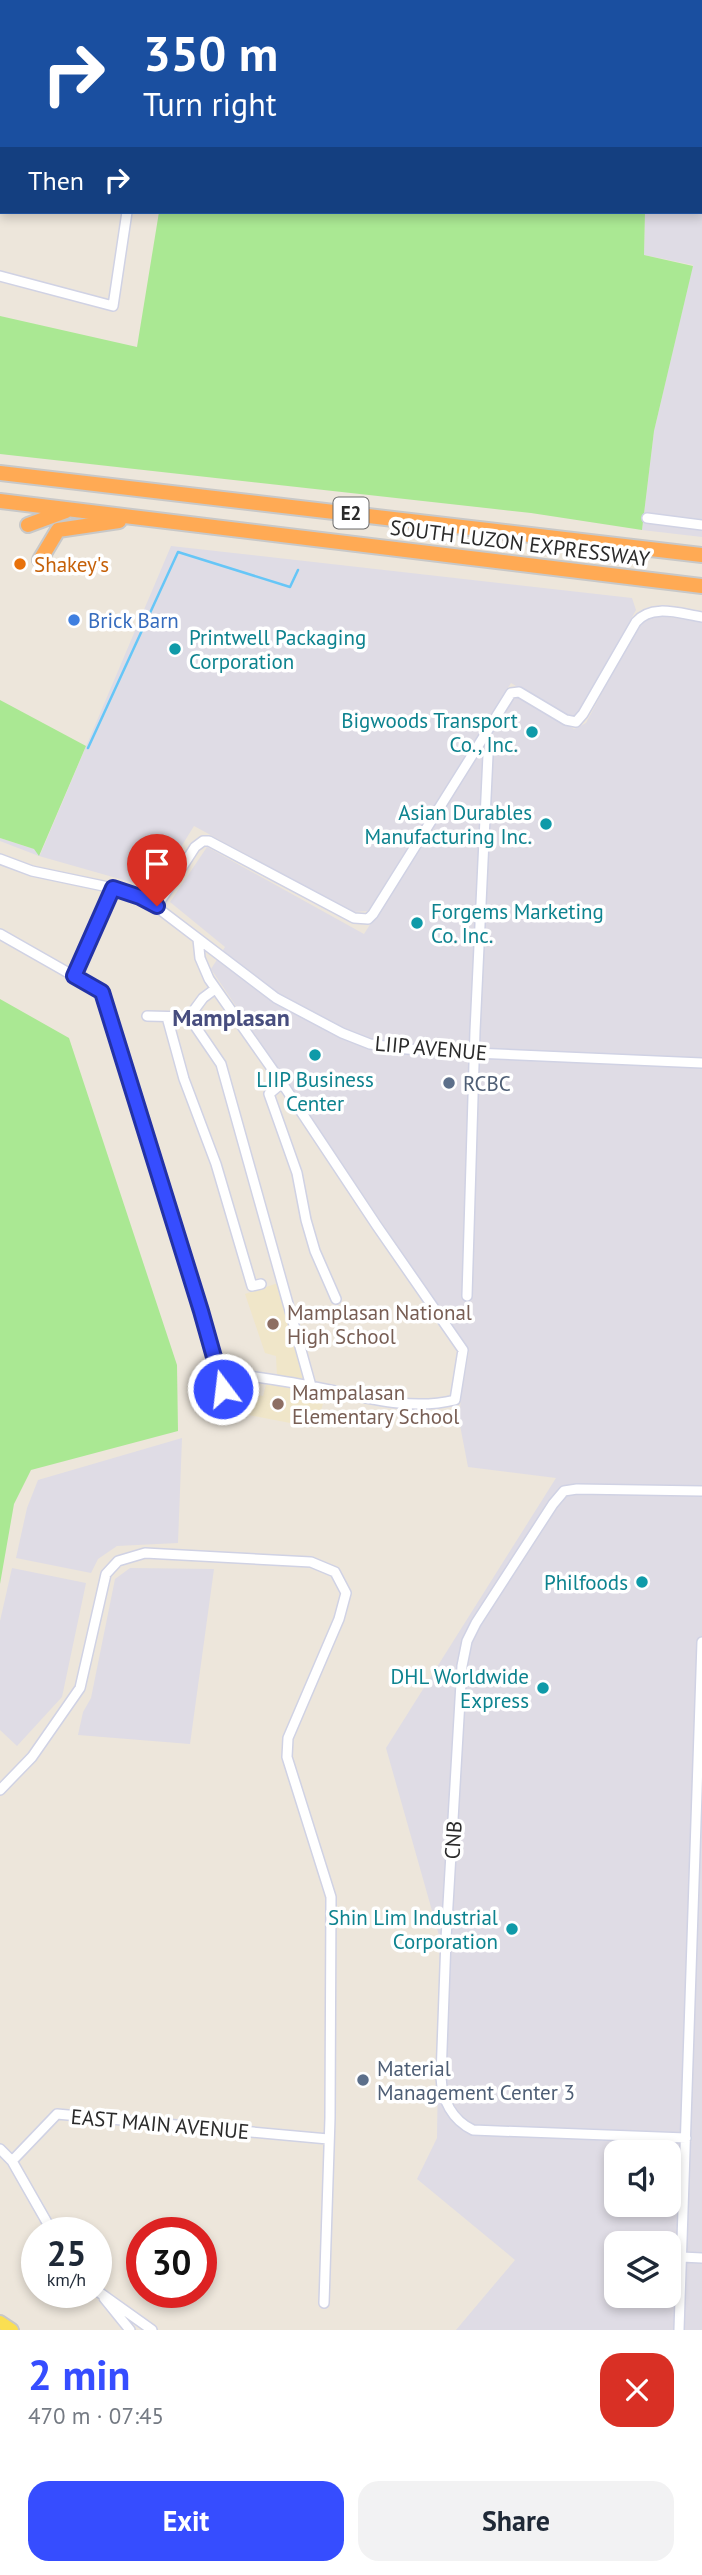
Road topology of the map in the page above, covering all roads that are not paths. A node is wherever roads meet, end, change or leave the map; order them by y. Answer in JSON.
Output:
{"nodes":[{"id":1,"x":126,"y":214,"type":"edge"},
{"id":2,"x":0,"y":276,"type":"edge"},
{"id":3,"x":0,"y":473,"type":"edge"},
{"id":4,"x":0,"y":501,"type":"edge"},
{"id":5,"x":70,"y":510,"type":"junction"},
{"id":6,"x":139,"y":517,"type":"junction"},
{"id":7,"x":647,"y":518,"type":"dead end"},
{"id":8,"x":29,"y":525,"type":"dead end"},
{"id":9,"x":702,"y":525,"type":"edge"},
{"id":10,"x":702,"y":555,"type":"edge"},
{"id":11,"x":40,"y":560,"type":"dead end"},
{"id":12,"x":702,"y":586,"type":"edge"},
{"id":13,"x":702,"y":617,"type":"edge"},
{"id":14,"x":488,"y":755,"type":"dead end"},
{"id":15,"x":0,"y":859,"type":"edge"},
{"id":16,"x":113,"y":888,"type":"junction"},
{"id":17,"x":157,"y":906,"type":"junction"},
{"id":18,"x":0,"y":934,"type":"edge"},
{"id":19,"x":198,"y":939,"type":"junction"},
{"id":20,"x":74,"y":976,"type":"junction"},
{"id":21,"x":215,"y":989,"type":"junction"},
{"id":22,"x":147,"y":1016,"type":"dead end"},
{"id":23,"x":167,"y":1017,"type":"junction"},
{"id":24,"x":189,"y":1017,"type":"junction"},
{"id":25,"x":474,"y":1053,"type":"junction"},
{"id":26,"x":702,"y":1063,"type":"edge"},
{"id":27,"x":282,"y":1083,"type":"junction"},
{"id":28,"x":261,"y":1284,"type":"dead end"},
{"id":29,"x":467,"y":1296,"type":"dead end"},
{"id":30,"x":337,"y":1299,"type":"dead end"},
{"id":31,"x":219,"y":1372,"type":"junction"},
{"id":32,"x":311,"y":1386,"type":"junction"},
{"id":33,"x":223,"y":1389,"type":"dead end"},
{"id":34,"x":702,"y":1491,"type":"edge"},
{"id":35,"x":702,"y":1643,"type":"edge"},
{"id":36,"x":0,"y":1790,"type":"edge"},
{"id":37,"x":686,"y":2138,"type":"junction"},
{"id":38,"x":328,"y":2139,"type":"junction"},
{"id":39,"x":0,"y":2149,"type":"edge"},
{"id":40,"x":12,"y":2161,"type":"junction"},
{"id":41,"x":44,"y":2217,"type":"edge"},
{"id":42,"x":682,"y":2257,"type":"junction"},
{"id":43,"x":702,"y":2258,"type":"edge"},
{"id":44,"x":112,"y":2301,"type":"edge"},
{"id":45,"x":324,"y":2303,"type":"dead end"},
{"id":46,"x":109,"y":2308,"type":"edge"},
{"id":47,"x":0,"y":2322,"type":"edge"},
{"id":48,"x":12,"y":2330,"type":"edge"},
{"id":49,"x":130,"y":2330,"type":"edge"},
{"id":50,"x":152,"y":2330,"type":"edge"},
{"id":51,"x":679,"y":2330,"type":"edge"}],
"edges":[{"from":1,"to":2,"type":"street"},
{"from":3,"to":10,"type":"highway","name":"SOUTH LUZON EXPRESSWAY","number":"E2"},
{"from":4,"to":5,"type":"highway","name":"SOUTH LUZON EXPRESSWAY","number":"E2"},
{"from":5,"to":6,"type":"highway","name":"SOUTH LUZON EXPRESSWAY","number":"E2"},
{"from":5,"to":8,"type":"highway"},
{"from":6,"to":11,"type":"highway"},
{"from":6,"to":12,"type":"highway","name":"SOUTH LUZON EXPRESSWAY","number":"E2"},
{"from":7,"to":9,"type":"street"},
{"from":13,"to":17,"type":"street"},
{"from":14,"to":25,"type":"street"},
{"from":15,"to":16,"type":"street","name":"LIIP AVENUE"},
{"from":16,"to":17,"type":"street","name":"LIIP AVENUE"},
{"from":16,"to":20,"type":"street"},
{"from":17,"to":19,"type":"street","name":"LIIP AVENUE"},
{"from":18,"to":20,"type":"street"},
{"from":19,"to":21,"type":"street"},
{"from":19,"to":25,"type":"street","name":"LIIP AVENUE"},
{"from":20,"to":31,"type":"street"},
{"from":21,"to":24,"type":"street"},
{"from":21,"to":27,"type":"street"},
{"from":22,"to":23,"type":"street"},
{"from":23,"to":24,"type":"street"},
{"from":23,"to":28,"type":"street"},
{"from":24,"to":32,"type":"street"},
{"from":25,"to":26,"type":"street","name":"LIIP AVENUE"},
{"from":25,"to":29,"type":"street"},
{"from":27,"to":30,"type":"street"},
{"from":27,"to":32,"type":"street"},
{"from":31,"to":32,"type":"street"},
{"from":31,"to":33,"type":"street"},
{"from":34,"to":37,"type":"street","name":"CNB"},
{"from":35,"to":37,"type":"street"},
{"from":36,"to":38,"type":"street"},
{"from":37,"to":42,"type":"street"},
{"from":38,"to":40,"type":"street","name":"EAST MAIN AVENUE"},
{"from":38,"to":45,"type":"street"},
{"from":39,"to":40,"type":"street"},
{"from":40,"to":41,"type":"street"},
{"from":42,"to":43,"type":"street"},
{"from":42,"to":51,"type":"street"},
{"from":44,"to":50,"type":"street"},
{"from":46,"to":49,"type":"street"},
{"from":47,"to":48,"type":"main road"}]}
